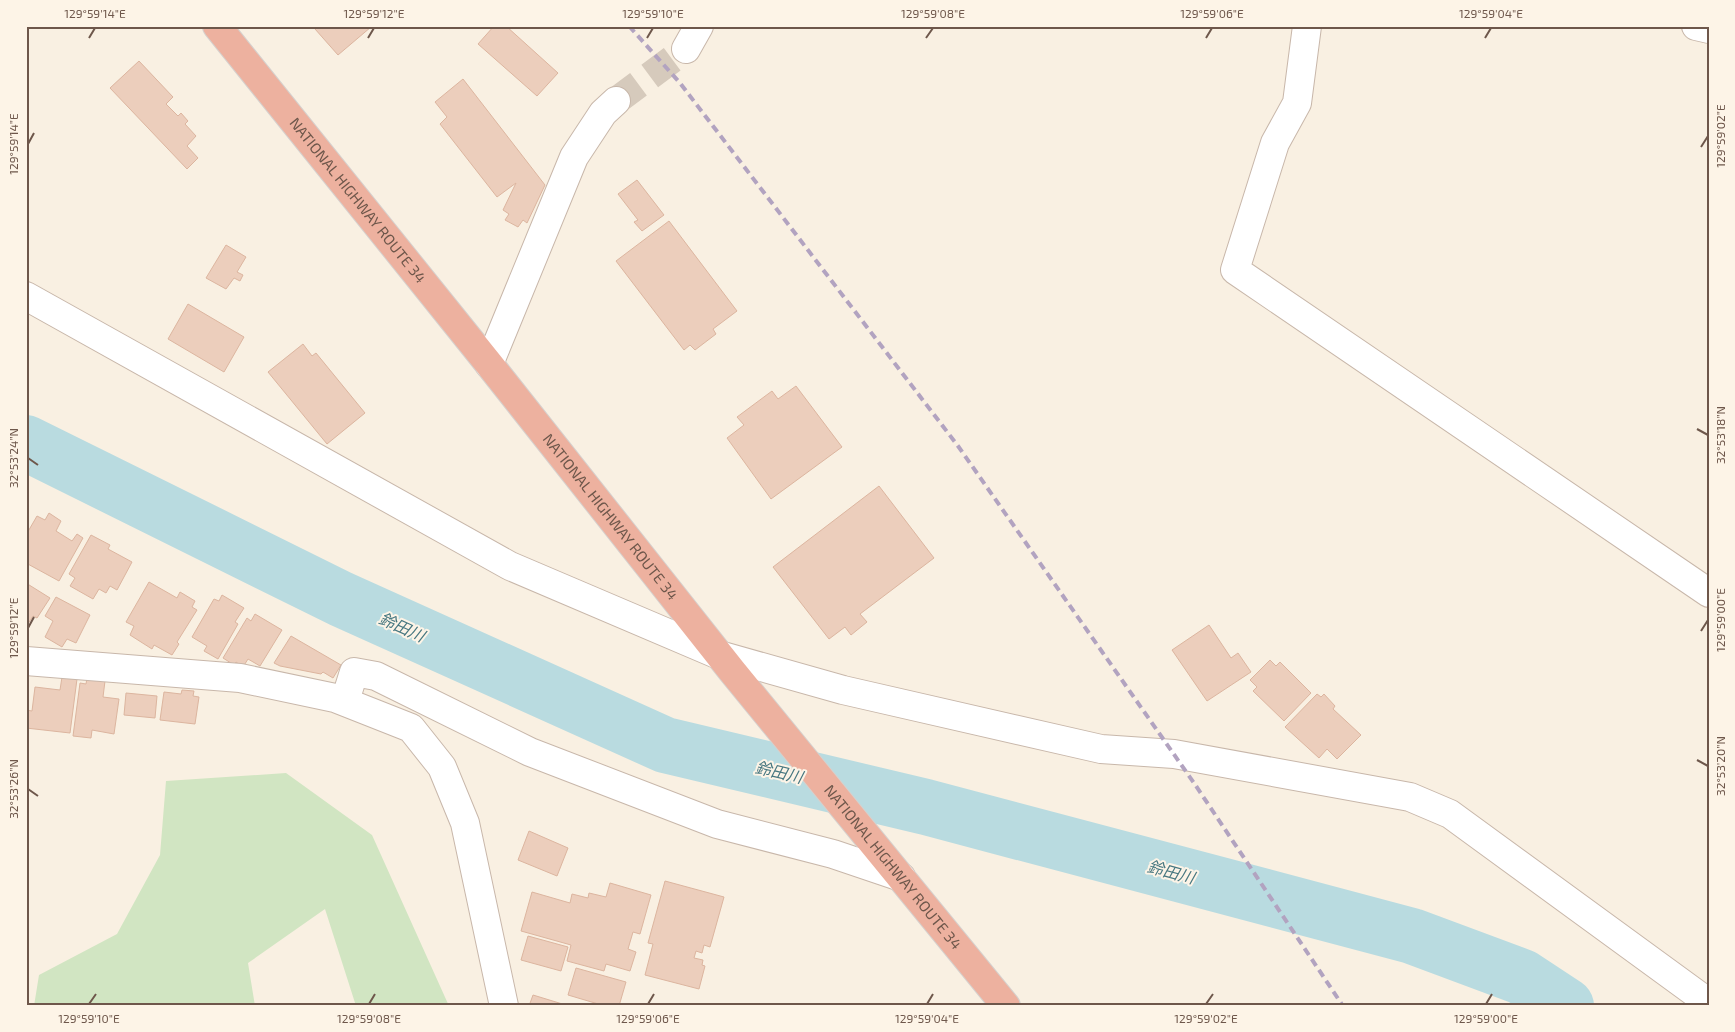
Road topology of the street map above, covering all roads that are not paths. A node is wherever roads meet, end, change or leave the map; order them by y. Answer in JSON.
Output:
{"nodes":[{"id":1,"x":217,"y":26,"type":"edge"},
{"id":2,"x":1307,"y":26,"type":"edge"},
{"id":3,"x":1696,"y":26,"type":"edge"},
{"id":4,"x":1709,"y":29,"type":"edge"},
{"id":5,"x":616,"y":101,"type":"tunnel mouth"},
{"id":6,"x":26,"y":296,"type":"edge"},
{"id":7,"x":489,"y":364,"type":"junction"},
{"id":8,"x":1709,"y":593,"type":"edge"},
{"id":9,"x":26,"y":661,"type":"edge"},
{"id":10,"x":726,"y":663,"type":"junction"},
{"id":11,"x":345,"y":701,"type":"junction"},
{"id":12,"x":895,"y":870,"type":"junction"},
{"id":13,"x":1709,"y":1002,"type":"edge"},
{"id":14,"x":504,"y":1006,"type":"edge"},
{"id":15,"x":1006,"y":1006,"type":"edge"}],
"edges":[{"from":1,"to":7,"type":"highway","name":"NATIONAL HIGHWAY ROUTE 34"},
{"from":2,"to":8,"type":"street"},
{"from":3,"to":4,"type":"street"},
{"from":5,"to":7,"type":"street"},
{"from":6,"to":10,"type":"street"},
{"from":7,"to":10,"type":"highway","name":"NATIONAL HIGHWAY ROUTE 34"},
{"from":9,"to":11,"type":"street"},
{"from":10,"to":12,"type":"highway","name":"NATIONAL HIGHWAY ROUTE 34"},
{"from":10,"to":13,"type":"street"},
{"from":11,"to":12,"type":"street"},
{"from":11,"to":14,"type":"street"},
{"from":12,"to":15,"type":"highway","name":"NATIONAL HIGHWAY ROUTE 34"}]}
